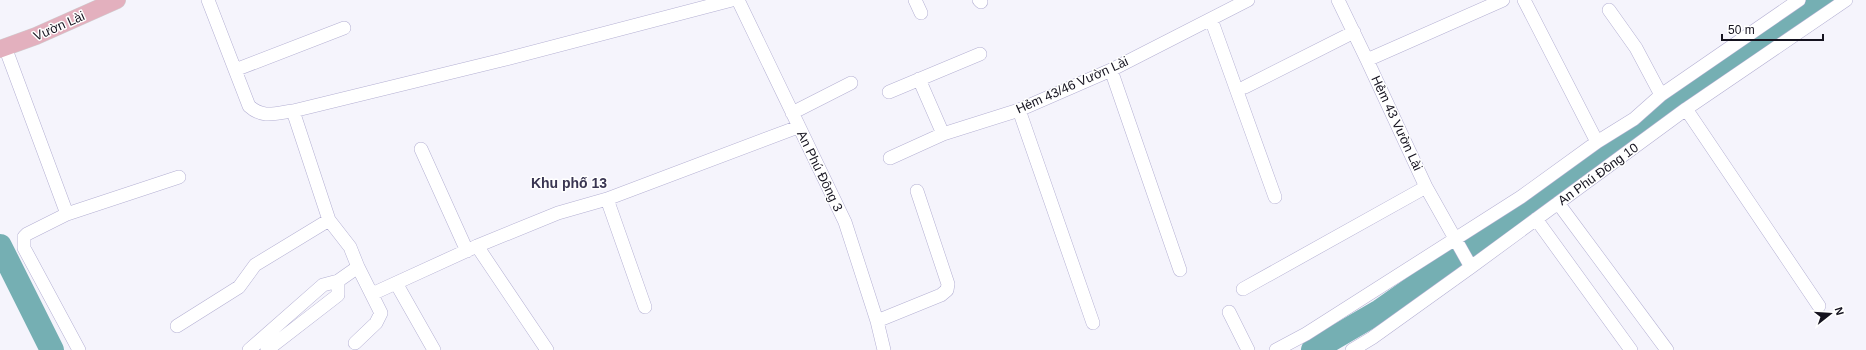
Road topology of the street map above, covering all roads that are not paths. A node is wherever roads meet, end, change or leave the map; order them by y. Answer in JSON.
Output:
{"nodes":[{"id":1,"x":118,"y":0,"type":"edge"},
{"id":2,"x":208,"y":0,"type":"edge"},
{"id":3,"x":732,"y":0,"type":"edge"},
{"id":4,"x":738,"y":0,"type":"edge"},
{"id":5,"x":915,"y":0,"type":"edge"},
{"id":6,"x":1248,"y":0,"type":"edge"},
{"id":7,"x":1338,"y":0,"type":"edge"},
{"id":8,"x":1503,"y":0,"type":"edge"},
{"id":9,"x":1524,"y":0,"type":"edge"},
{"id":10,"x":1799,"y":0,"type":"edge"},
{"id":11,"x":1846,"y":0,"type":"edge"},
{"id":12,"x":1609,"y":10,"type":"dead end"},
{"id":13,"x":921,"y":13,"type":"dead end"},
{"id":14,"x":1211,"y":19,"type":"junction"},
{"id":15,"x":344,"y":28,"type":"dead end"},
{"id":16,"x":1354,"y":32,"type":"junction"},
{"id":17,"x":2,"y":48,"type":"edge"},
{"id":18,"x":980,"y":54,"type":"dead end"},
{"id":19,"x":1367,"y":60,"type":"junction"},
{"id":20,"x":235,"y":70,"type":"junction"},
{"id":21,"x":1110,"y":70,"type":"junction"},
{"id":22,"x":919,"y":79,"type":"junction"},
{"id":23,"x":851,"y":83,"type":"dead end"},
{"id":24,"x":1245,"y":87,"type":"dead end"},
{"id":25,"x":889,"y":92,"type":"dead end"},
{"id":26,"x":1661,"y":94,"type":"junction"},
{"id":27,"x":1686,"y":109,"type":"junction"},
{"id":28,"x":1019,"y":110,"type":"junction"},
{"id":29,"x":294,"y":111,"type":"junction"},
{"id":30,"x":792,"y":113,"type":"junction"},
{"id":31,"x":798,"y":127,"type":"junction"},
{"id":32,"x":943,"y":134,"type":"junction"},
{"id":33,"x":1597,"y":142,"type":"junction"},
{"id":34,"x":420,"y":149,"type":"dead end"},
{"id":35,"x":890,"y":158,"type":"dead end"},
{"id":36,"x":179,"y":177,"type":"dead end"},
{"id":37,"x":1426,"y":187,"type":"junction"},
{"id":38,"x":917,"y":191,"type":"dead end"},
{"id":39,"x":1275,"y":197,"type":"dead end"},
{"id":40,"x":607,"y":199,"type":"junction"},
{"id":41,"x":1558,"y":203,"type":"junction"},
{"id":42,"x":67,"y":214,"type":"junction"},
{"id":43,"x":1536,"y":219,"type":"junction"},
{"id":44,"x":329,"y":220,"type":"junction"},
{"id":45,"x":1457,"y":242,"type":"junction"},
{"id":46,"x":472,"y":249,"type":"junction"},
{"id":47,"x":1470,"y":265,"type":"junction"},
{"id":48,"x":358,"y":267,"type":"junction"},
{"id":49,"x":1180,"y":270,"type":"dead end"},
{"id":50,"x":338,"y":281,"type":"junction"},
{"id":51,"x":396,"y":283,"type":"junction"},
{"id":52,"x":1243,"y":289,"type":"dead end"},
{"id":53,"x":372,"y":294,"type":"junction"},
{"id":54,"x":1819,"y":306,"type":"dead end"},
{"id":55,"x":645,"y":307,"type":"dead end"},
{"id":56,"x":1229,"y":312,"type":"dead end"},
{"id":57,"x":877,"y":321,"type":"junction"},
{"id":58,"x":1093,"y":323,"type":"dead end"},
{"id":59,"x":176,"y":326,"type":"dead end"},
{"id":60,"x":355,"y":343,"type":"dead end"},
{"id":61,"x":79,"y":350,"type":"edge"},
{"id":62,"x":249,"y":350,"type":"edge"},
{"id":63,"x":267,"y":350,"type":"edge"},
{"id":64,"x":434,"y":350,"type":"edge"},
{"id":65,"x":547,"y":350,"type":"edge"},
{"id":66,"x":884,"y":350,"type":"edge"},
{"id":67,"x":1248,"y":350,"type":"edge"},
{"id":68,"x":1276,"y":350,"type":"edge"},
{"id":69,"x":1352,"y":350,"type":"edge"},
{"id":70,"x":1631,"y":350,"type":"edge"},
{"id":71,"x":1667,"y":350,"type":"edge"}],
"edges":[{"from":1,"to":17,"type":"main road","name":"Vườn Lài"},
{"from":2,"to":20,"type":"street"},
{"from":3,"to":29,"type":"street"},
{"from":4,"to":30,"type":"street","name":"An Phú Đông 3"},
{"from":5,"to":13,"type":"street"},
{"from":6,"to":14,"type":"street","name":"Hẻm 43/46 Vườn Lài"},
{"from":7,"to":16,"type":"street","name":"Hẻm 43 Vườn Lài"},
{"from":8,"to":19,"type":"street"},
{"from":9,"to":33,"type":"street"},
{"from":10,"to":26,"type":"street"},
{"from":11,"to":27,"type":"street","name":"An Phú Đông 10"},
{"from":12,"to":26,"type":"street"},
{"from":14,"to":21,"type":"street","name":"Hẻm 43/46 Vườn Lài"},
{"from":14,"to":39,"type":"street"},
{"from":15,"to":20,"type":"street"},
{"from":16,"to":19,"type":"street","name":"Hẻm 43 Vườn Lài"},
{"from":16,"to":24,"type":"street"},
{"from":17,"to":42,"type":"street"},
{"from":18,"to":22,"type":"street"},
{"from":19,"to":37,"type":"street","name":"Hẻm 43 Vườn Lài"},
{"from":20,"to":29,"type":"street"},
{"from":21,"to":28,"type":"street","name":"Hẻm 43/46 Vườn Lài"},
{"from":21,"to":49,"type":"street"},
{"from":22,"to":25,"type":"street"},
{"from":22,"to":32,"type":"street"},
{"from":23,"to":30,"type":"street"},
{"from":26,"to":33,"type":"street"},
{"from":27,"to":41,"type":"street","name":"An Phú Đông 10"},
{"from":27,"to":54,"type":"street"},
{"from":28,"to":32,"type":"street","name":"Hẻm 43/46 Vườn Lài"},
{"from":28,"to":58,"type":"street"},
{"from":29,"to":44,"type":"street"},
{"from":30,"to":31,"type":"street","name":"An Phú Đông 3"},
{"from":31,"to":40,"type":"street"},
{"from":31,"to":57,"type":"street","name":"An Phú Đông 3"},
{"from":32,"to":35,"type":"street","name":"Hẻm 43/46 Vườn Lài"},
{"from":33,"to":45,"type":"street"},
{"from":34,"to":46,"type":"street"},
{"from":36,"to":42,"type":"street"},
{"from":37,"to":45,"type":"street","name":"Hẻm 43 Vườn Lài"},
{"from":37,"to":52,"type":"street"},
{"from":38,"to":57,"type":"street"},
{"from":40,"to":46,"type":"street"},
{"from":40,"to":55,"type":"street"},
{"from":41,"to":43,"type":"street","name":"An Phú Đông 10"},
{"from":41,"to":71,"type":"street"},
{"from":42,"to":61,"type":"street"},
{"from":43,"to":47,"type":"street","name":"An Phú Đông 10"},
{"from":43,"to":70,"type":"street"},
{"from":44,"to":48,"type":"street"},
{"from":44,"to":59,"type":"street"},
{"from":45,"to":47,"type":"street","name":"Hẻm 43 Vườn Lài"},
{"from":45,"to":68,"type":"street"},
{"from":46,"to":51,"type":"street"},
{"from":46,"to":65,"type":"street"},
{"from":47,"to":69,"type":"street","name":"An Phú Đông 10"},
{"from":48,"to":50,"type":"street"},
{"from":48,"to":53,"type":"street"},
{"from":50,"to":62,"type":"street"},
{"from":50,"to":63,"type":"street"},
{"from":51,"to":53,"type":"street"},
{"from":51,"to":64,"type":"street"},
{"from":53,"to":60,"type":"street"},
{"from":56,"to":67,"type":"street"},
{"from":57,"to":66,"type":"street","name":"An Phú Đông 3"}]}
